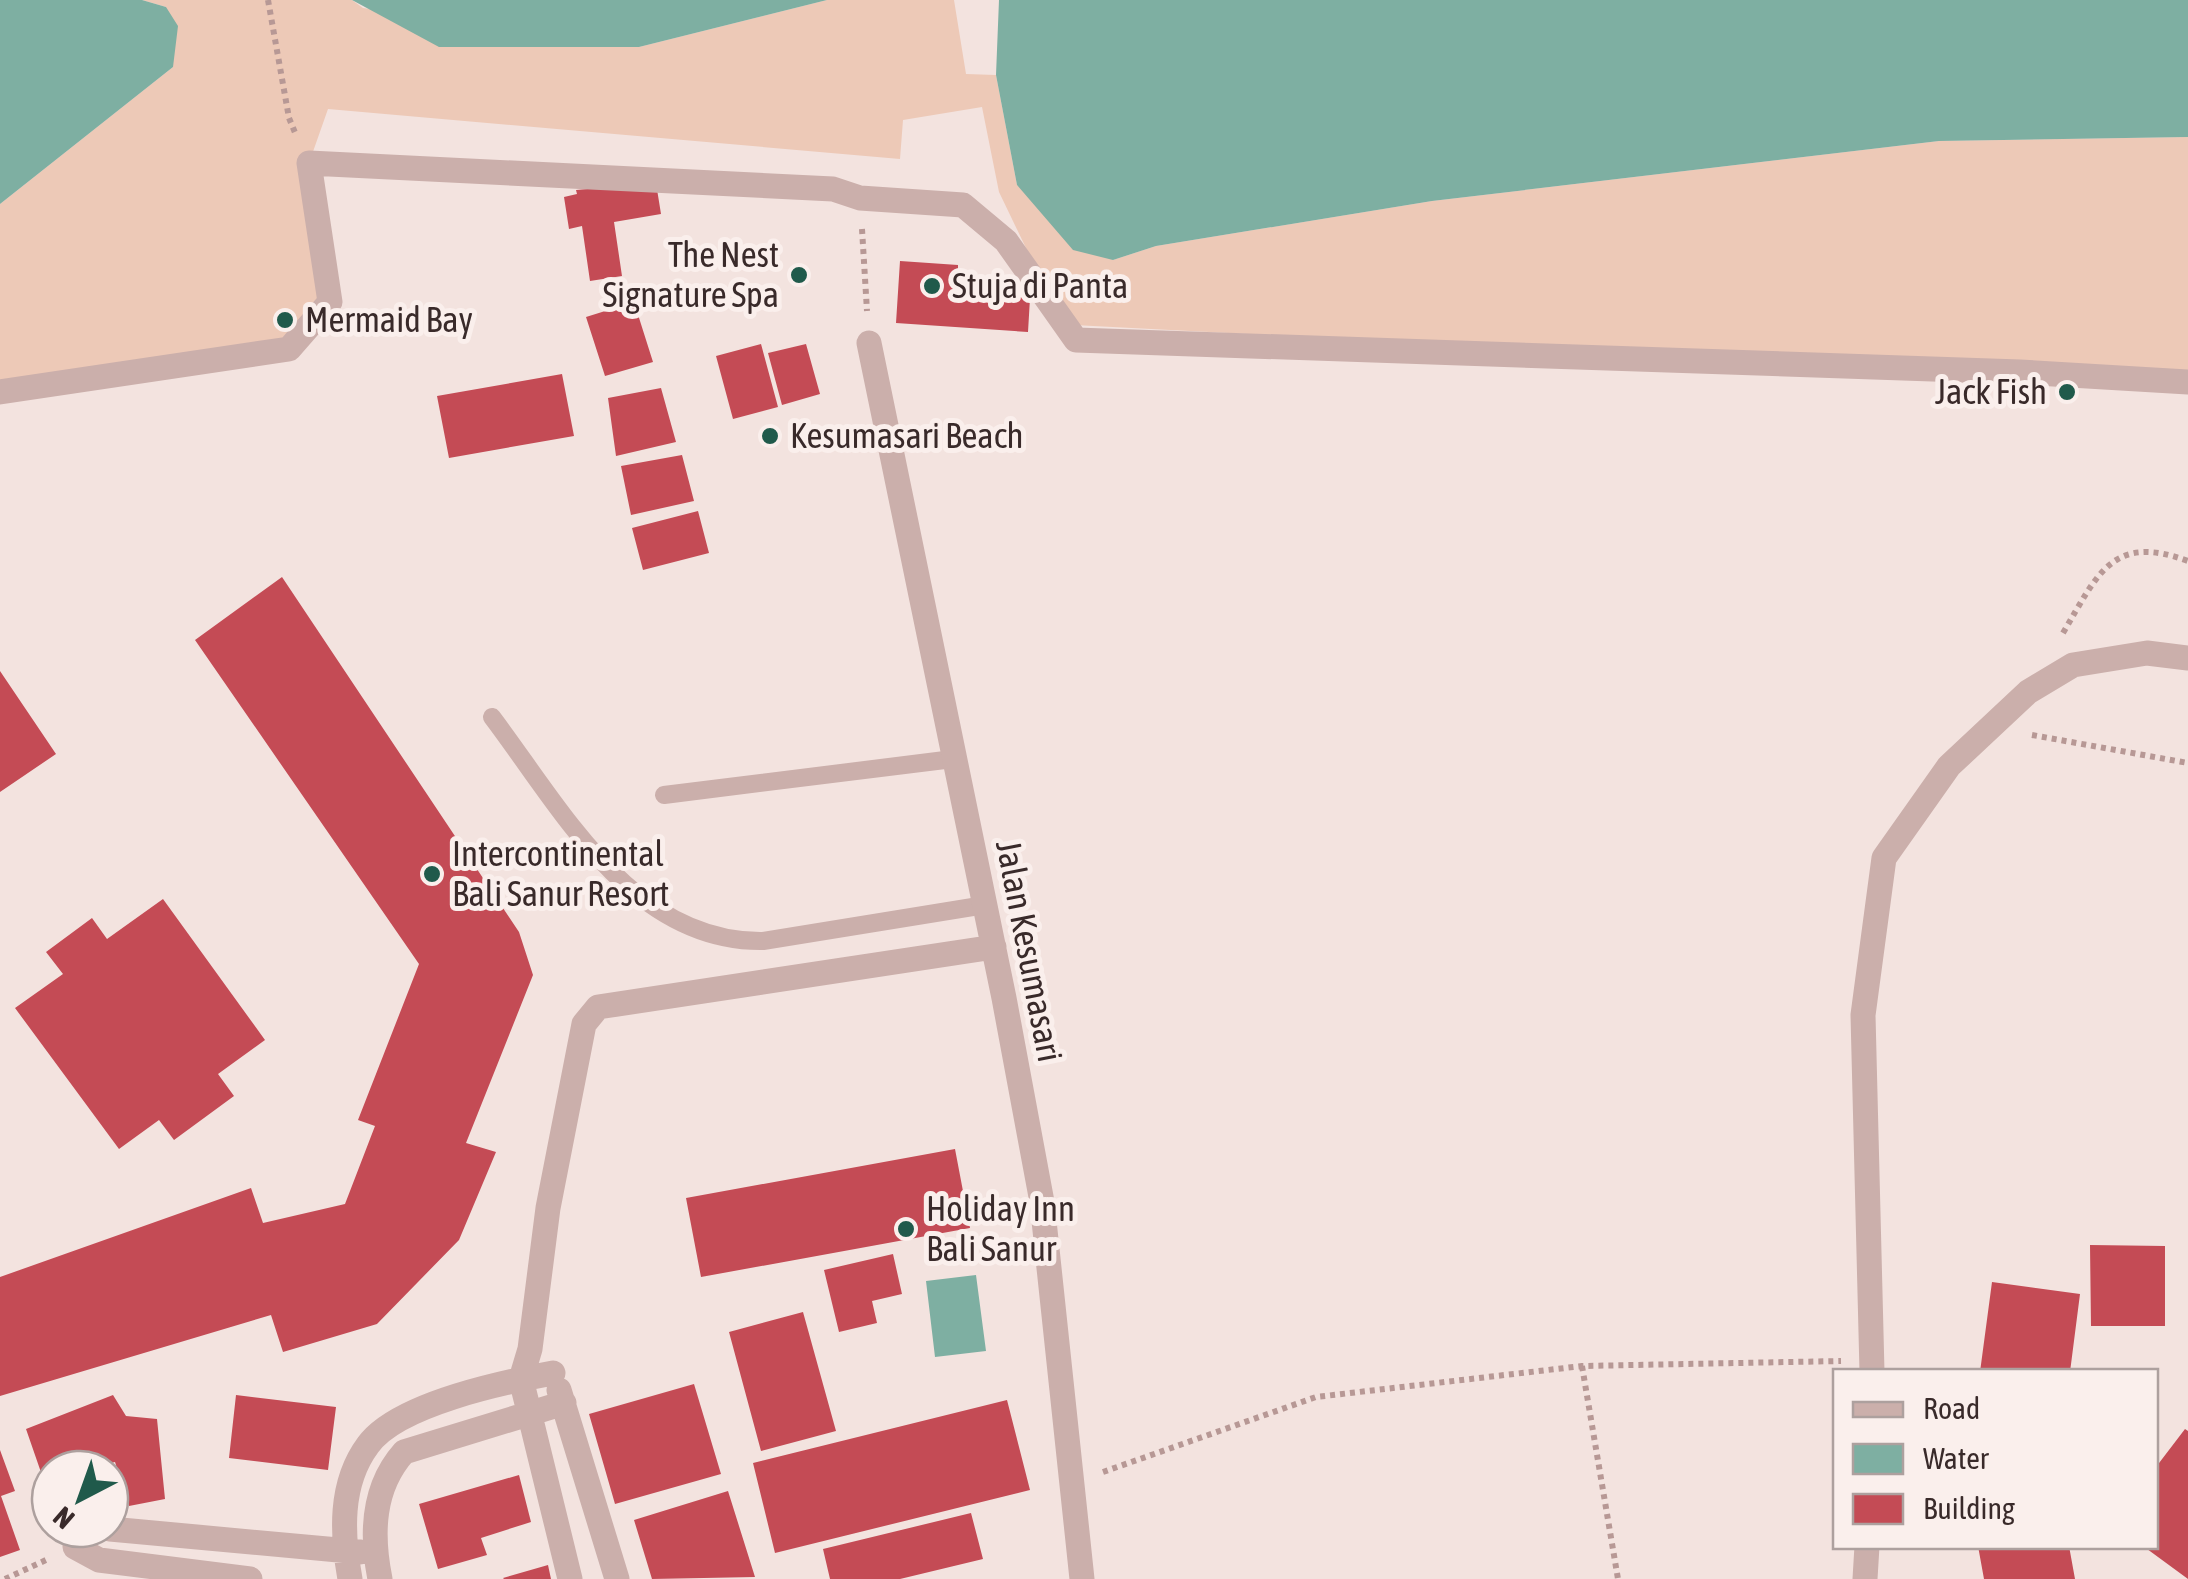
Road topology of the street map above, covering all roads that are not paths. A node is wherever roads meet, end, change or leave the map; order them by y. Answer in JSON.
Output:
{"nodes":[{"id":1,"x":868,"y":343,"type":"road end"},
{"id":2,"x":2188,"y":382,"type":"edge"},
{"id":3,"x":0,"y":392,"type":"edge"},
{"id":4,"x":2188,"y":658,"type":"edge"},
{"id":5,"x":492,"y":717,"type":"dead end"},
{"id":6,"x":953,"y":759,"type":"junction"},
{"id":7,"x":664,"y":795,"type":"dead end"},
{"id":8,"x":985,"y":905,"type":"junction"},
{"id":9,"x":994,"y":947,"type":"junction"},
{"id":10,"x":530,"y":1350,"type":"junction"},
{"id":11,"x":1872,"y":1366,"type":"edge"},
{"id":12,"x":552,"y":1374,"type":"junction"},
{"id":13,"x":521,"y":1379,"type":"junction"},
{"id":14,"x":564,"y":1403,"type":"junction"},
{"id":15,"x":526,"y":1412,"type":"junction"},
{"id":16,"x":130,"y":1530,"type":"edge"},
{"id":17,"x":182,"y":1532,"type":"junction"},
{"id":18,"x":602,"y":1537,"type":"junction"},
{"id":19,"x":559,"y":1546,"type":"junction"},
{"id":20,"x":79,"y":1549,"type":"edge"},
{"id":21,"x":1867,"y":1549,"type":"edge"},
{"id":22,"x":345,"y":1551,"type":"junction"},
{"id":23,"x":375,"y":1553,"type":"junction"},
{"id":24,"x":180,"y":1570,"type":"junction"},
{"id":25,"x":250,"y":1579,"type":"edge"},
{"id":26,"x":350,"y":1579,"type":"edge"},
{"id":27,"x":380,"y":1579,"type":"edge"},
{"id":28,"x":570,"y":1579,"type":"edge"},
{"id":29,"x":617,"y":1579,"type":"edge"},
{"id":30,"x":1082,"y":1579,"type":"edge"},
{"id":31,"x":1865,"y":1579,"type":"edge"}],
"edges":[{"from":1,"to":6,"type":"street","name":"Jalan Kesumasari"},
{"from":2,"to":3,"type":"street"},
{"from":4,"to":11,"type":"street"},
{"from":5,"to":8,"type":"lane"},
{"from":6,"to":7,"type":"lane"},
{"from":6,"to":8,"type":"street","name":"Jalan Kesumasari"},
{"from":8,"to":9,"type":"street","name":"Jalan Kesumasari"},
{"from":9,"to":10,"type":"street"},
{"from":9,"to":30,"type":"street","name":"Jalan Kesumasari"},
{"from":10,"to":12,"type":"street"},
{"from":10,"to":13,"type":"street"},
{"from":12,"to":13,"type":"street"},
{"from":12,"to":14,"type":"street"},
{"from":13,"to":15,"type":"street"},
{"from":13,"to":22,"type":"street"},
{"from":14,"to":15,"type":"street"},
{"from":14,"to":18,"type":"street"},
{"from":15,"to":19,"type":"street"},
{"from":15,"to":23,"type":"street"},
{"from":16,"to":17,"type":"street"},
{"from":17,"to":22,"type":"street"},
{"from":17,"to":24,"type":"street"},
{"from":18,"to":19,"type":"street"},
{"from":18,"to":29,"type":"street"},
{"from":19,"to":28,"type":"street"},
{"from":20,"to":24,"type":"street"},
{"from":21,"to":31,"type":"street"},
{"from":22,"to":23,"type":"street"},
{"from":22,"to":26,"type":"street"},
{"from":23,"to":27,"type":"street"},
{"from":24,"to":25,"type":"street"}]}
